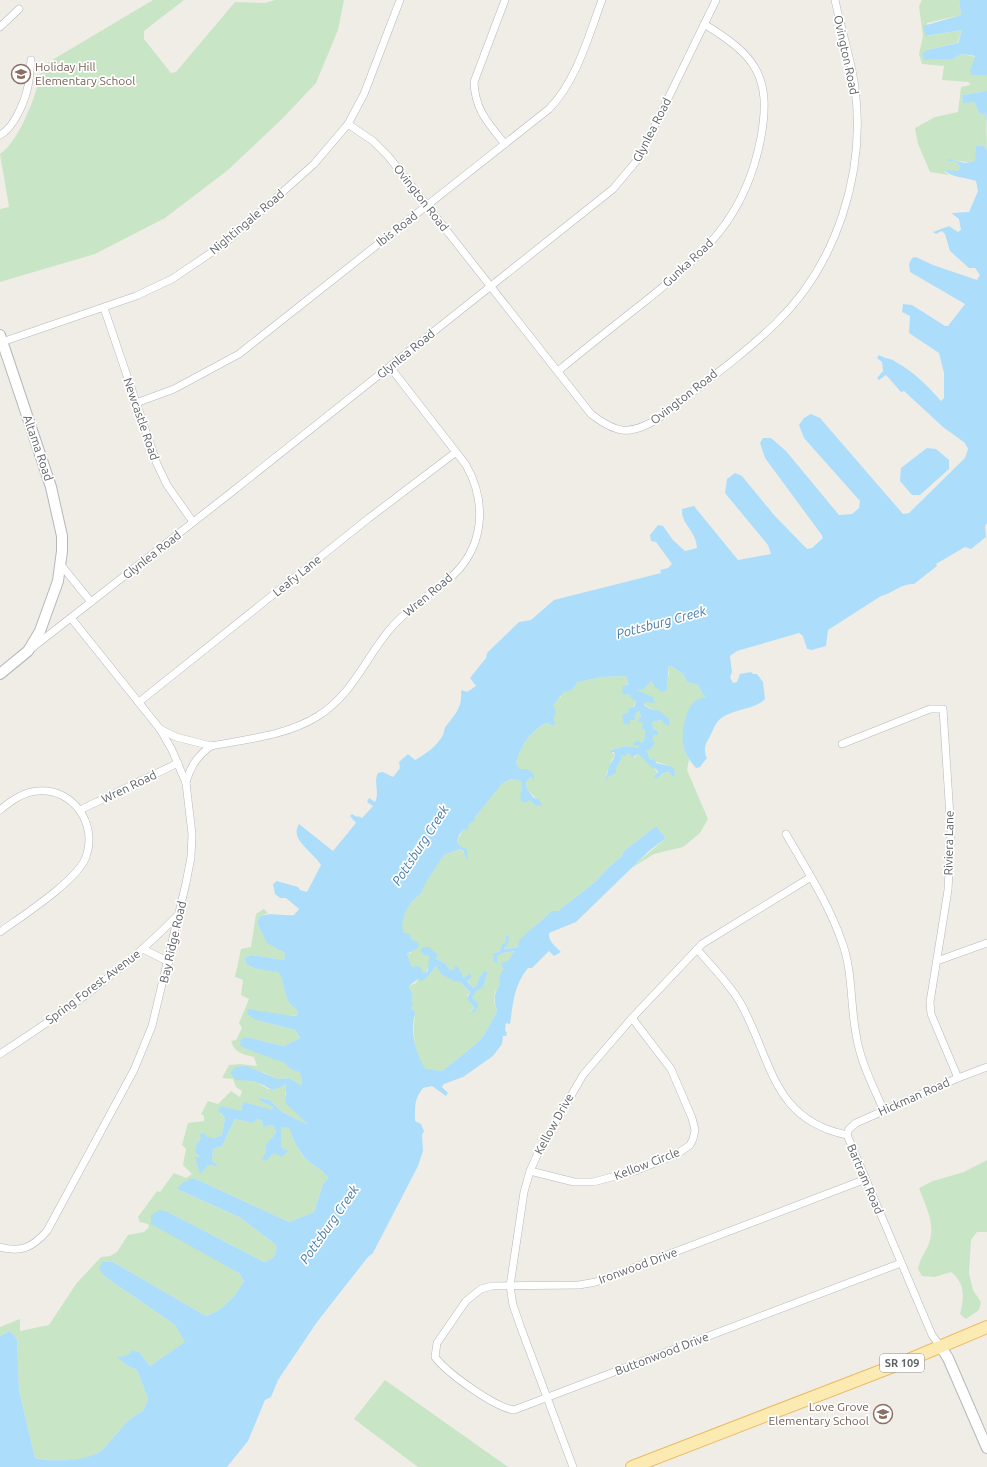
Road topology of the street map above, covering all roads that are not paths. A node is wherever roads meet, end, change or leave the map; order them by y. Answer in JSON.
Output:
{"nodes":[{"id":1,"x":400,"y":0,"type":"edge"},
{"id":2,"x":504,"y":0,"type":"edge"},
{"id":3,"x":602,"y":0,"type":"edge"},
{"id":4,"x":716,"y":0,"type":"edge"},
{"id":5,"x":835,"y":0,"type":"edge"},
{"id":6,"x":19,"y":9,"type":"dead end"},
{"id":7,"x":704,"y":24,"type":"junction"},
{"id":8,"x":0,"y":27,"type":"edge"},
{"id":9,"x":31,"y":60,"type":"dead end"},
{"id":10,"x":348,"y":124,"type":"junction"},
{"id":11,"x":0,"y":135,"type":"edge"},
{"id":12,"x":505,"y":144,"type":"junction"},
{"id":13,"x":427,"y":206,"type":"junction"},
{"id":14,"x":491,"y":287,"type":"junction"},
{"id":15,"x":104,"y":308,"type":"junction"},
{"id":16,"x":1,"y":338,"type":"edge"},
{"id":17,"x":390,"y":367,"type":"junction"},
{"id":18,"x":558,"y":371,"type":"junction"},
{"id":19,"x":136,"y":403,"type":"junction"},
{"id":20,"x":456,"y":452,"type":"junction"},
{"id":21,"x":193,"y":522,"type":"junction"},
{"id":22,"x":61,"y":565,"type":"junction"},
{"id":23,"x":92,"y":602,"type":"junction"},
{"id":24,"x":71,"y":618,"type":"junction"},
{"id":25,"x":28,"y":651,"type":"junction"},
{"id":26,"x":0,"y":674,"type":"edge"},
{"id":27,"x":139,"y":702,"type":"junction"},
{"id":28,"x":160,"y":729,"type":"junction"},
{"id":29,"x":842,"y":744,"type":"dead end"},
{"id":30,"x":211,"y":746,"type":"junction"},
{"id":31,"x":178,"y":763,"type":"junction"},
{"id":32,"x":186,"y":783,"type":"junction"},
{"id":33,"x":0,"y":810,"type":"edge"},
{"id":34,"x":80,"y":810,"type":"junction"},
{"id":35,"x":786,"y":834,"type":"dead end"},
{"id":36,"x":811,"y":877,"type":"junction"},
{"id":37,"x":179,"y":913,"type":"junction"},
{"id":38,"x":0,"y":932,"type":"edge"},
{"id":39,"x":987,"y":943,"type":"edge"},
{"id":40,"x":143,"y":949,"type":"junction"},
{"id":41,"x":697,"y":949,"type":"junction"},
{"id":42,"x":937,"y":961,"type":"junction"},
{"id":43,"x":168,"y":962,"type":"junction"},
{"id":44,"x":632,"y":1018,"type":"junction"},
{"id":45,"x":0,"y":1054,"type":"edge"},
{"id":46,"x":987,"y":1067,"type":"edge"},
{"id":47,"x":958,"y":1078,"type":"junction"},
{"id":48,"x":884,"y":1111,"type":"junction"},
{"id":49,"x":847,"y":1135,"type":"junction"},
{"id":50,"x":530,"y":1171,"type":"junction"},
{"id":51,"x":866,"y":1179,"type":"junction"},
{"id":52,"x":0,"y":1247,"type":"edge"},
{"id":53,"x":901,"y":1263,"type":"junction"},
{"id":54,"x":510,"y":1286,"type":"junction"},
{"id":55,"x":987,"y":1327,"type":"edge"},
{"id":56,"x":941,"y":1347,"type":"junction"},
{"id":57,"x":435,"y":1357,"type":"joint"},
{"id":58,"x":548,"y":1398,"type":"junction"},
{"id":59,"x":987,"y":1448,"type":"edge"},
{"id":60,"x":573,"y":1467,"type":"edge"},
{"id":61,"x":632,"y":1467,"type":"edge"}],
"edges":[{"from":1,"to":10,"type":"street","name":"Nightingale Road"},
{"from":2,"to":12,"type":"street"},
{"from":3,"to":12,"type":"street","name":"Ibis Road"},
{"from":4,"to":7,"type":"street","name":"Glynlea Road"},
{"from":5,"to":18,"type":"street","name":"Ovington Road"},
{"from":6,"to":8,"type":"street"},
{"from":7,"to":14,"type":"street","name":"Glynlea Road"},
{"from":7,"to":18,"type":"street","name":"Gunka Road"},
{"from":9,"to":11,"type":"street"},
{"from":10,"to":13,"type":"street","name":"Ovington Road"},
{"from":10,"to":15,"type":"street","name":"Nightingale Road"},
{"from":12,"to":13,"type":"street","name":"Ibis Road"},
{"from":13,"to":14,"type":"street","name":"Ovington Road"},
{"from":13,"to":19,"type":"street","name":"Ibis Road"},
{"from":14,"to":17,"type":"street","name":"Glynlea Road"},
{"from":14,"to":18,"type":"street","name":"Ovington Road"},
{"from":15,"to":16,"type":"street","name":"Nightingale Road"},
{"from":15,"to":19,"type":"street","name":"Newcastle Road"},
{"from":16,"to":22,"type":"street","name":"Altama Road"},
{"from":17,"to":20,"type":"street","name":"Wren Road"},
{"from":17,"to":21,"type":"street","name":"Glynlea Road"},
{"from":19,"to":21,"type":"street","name":"Newcastle Road"},
{"from":20,"to":27,"type":"street","name":"Leafy Lane"},
{"from":20,"to":30,"type":"street","name":"Wren Road"},
{"from":21,"to":23,"type":"street","name":"Glynlea Road"},
{"from":22,"to":23,"type":"street"},
{"from":22,"to":25,"type":"street","name":"Glynlea Road"},
{"from":23,"to":24,"type":"street","name":"Glynlea Road"},
{"from":24,"to":25,"type":"street","name":"Glynlea Road"},
{"from":24,"to":27,"type":"street","name":"Bay Ridge Road"},
{"from":25,"to":26,"type":"street","name":"Glynlea Road"},
{"from":27,"to":28,"type":"street","name":"Bay Ridge Road"},
{"from":28,"to":30,"type":"street","name":"Wren Road"},
{"from":28,"to":31,"type":"street","name":"Bay Ridge Road"},
{"from":29,"to":42,"type":"street","name":"Riviera Lane"},
{"from":30,"to":32,"type":"street"},
{"from":31,"to":32,"type":"street","name":"Bay Ridge Road"},
{"from":31,"to":34,"type":"street","name":"Wren Road"},
{"from":32,"to":37,"type":"street","name":"Bay Ridge Road"},
{"from":33,"to":34,"type":"street"},
{"from":34,"to":38,"type":"street"},
{"from":35,"to":36,"type":"street"},
{"from":36,"to":41,"type":"street","name":"Kellow Drive"},
{"from":36,"to":48,"type":"street"},
{"from":37,"to":40,"type":"street","name":"Spring Forest Avenue"},
{"from":37,"to":43,"type":"street","name":"Bay Ridge Road"},
{"from":39,"to":42,"type":"street"},
{"from":40,"to":43,"type":"street"},
{"from":40,"to":45,"type":"street","name":"Spring Forest Avenue"},
{"from":41,"to":44,"type":"street","name":"Kellow Drive"},
{"from":41,"to":49,"type":"street","name":"Bartram Road"},
{"from":42,"to":47,"type":"street","name":"Riviera Lane"},
{"from":43,"to":52,"type":"street","name":"Bay Ridge Road"},
{"from":44,"to":50,"type":"street","name":"Kellow Drive"},
{"from":44,"to":50,"type":"street","name":"Kellow Circle"},
{"from":46,"to":47,"type":"street","name":"Hickman Road"},
{"from":47,"to":48,"type":"street","name":"Hickman Road"},
{"from":48,"to":49,"type":"street","name":"Hickman Road"},
{"from":49,"to":51,"type":"street","name":"Bartram Road"},
{"from":50,"to":54,"type":"street","name":"Kellow Drive"},
{"from":51,"to":53,"type":"street","name":"Bartram Road"},
{"from":51,"to":54,"type":"street","name":"Ironwood Drive"},
{"from":53,"to":56,"type":"street","name":"Bartram Road"},
{"from":53,"to":58,"type":"street","name":"Buttonwood Drive"},
{"from":54,"to":57,"type":"street","name":"Ironwood Drive"},
{"from":54,"to":58,"type":"street","name":"Kellow Drive"},
{"from":55,"to":56,"type":"main road","number":"SR 109"},
{"from":56,"to":59,"type":"street","name":"Bartram Road"},
{"from":56,"to":61,"type":"main road","number":"SR 109"},
{"from":57,"to":58,"type":"street","name":"Buttonwood Drive"},
{"from":58,"to":60,"type":"street","name":"Kellow Drive"}]}
